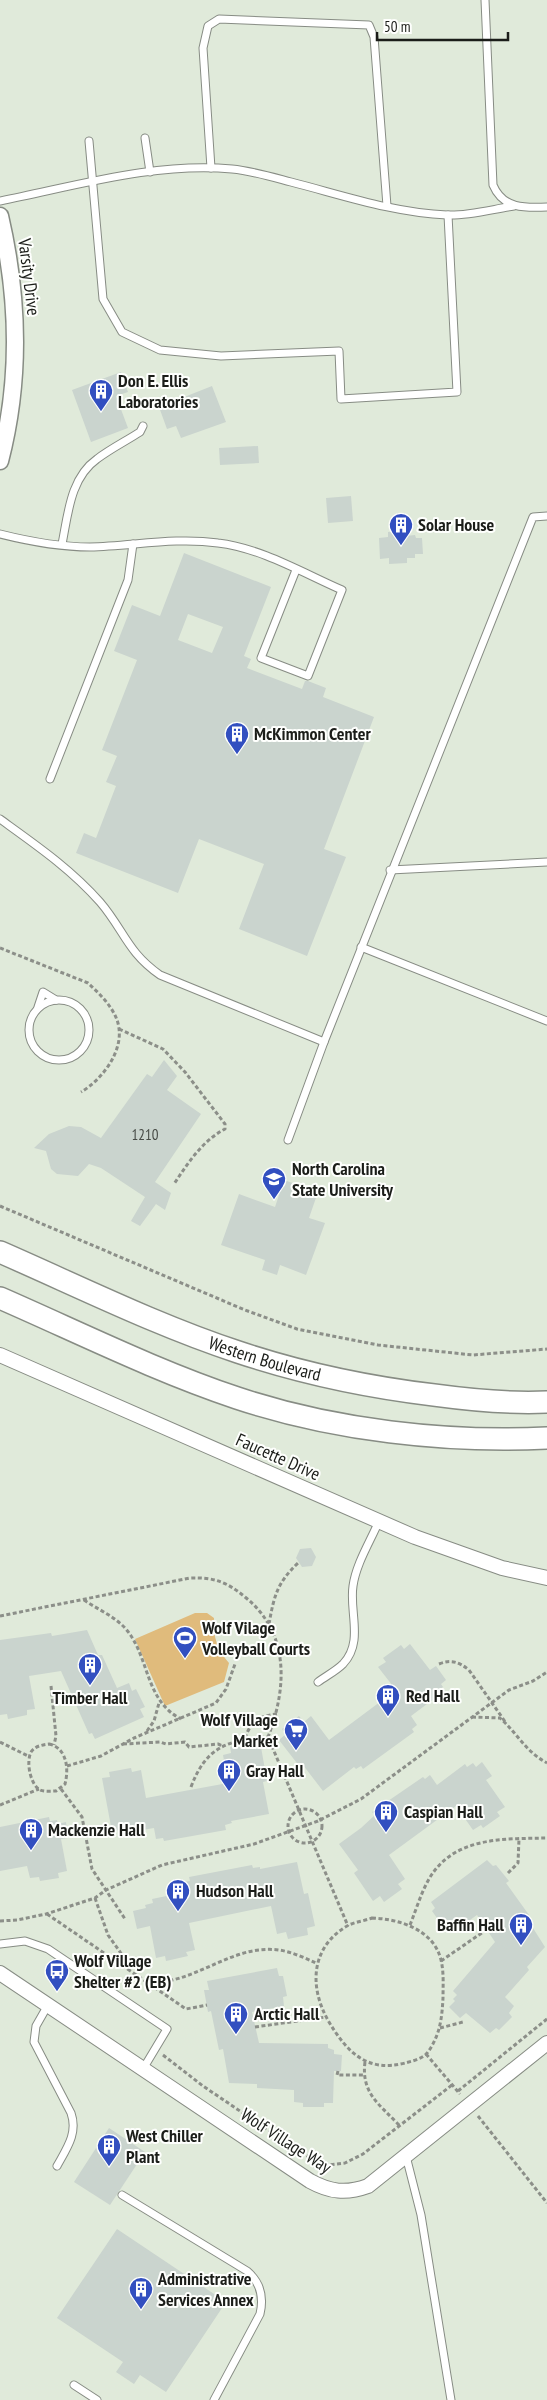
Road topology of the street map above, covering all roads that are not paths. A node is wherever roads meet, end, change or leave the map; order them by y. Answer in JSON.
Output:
{"nodes":[{"id":1,"x":484,"y":0,"type":"edge"},
{"id":2,"x":144,"y":138,"type":"dead end"},
{"id":3,"x":89,"y":141,"type":"dead end"},
{"id":4,"x":211,"y":168,"type":"junction"},
{"id":5,"x":150,"y":172,"type":"junction"},
{"id":6,"x":94,"y":182,"type":"junction"},
{"id":7,"x":0,"y":201,"type":"edge"},
{"id":8,"x":387,"y":206,"type":"junction"},
{"id":9,"x":514,"y":206,"type":"junction"},
{"id":10,"x":547,"y":207,"type":"edge"},
{"id":11,"x":448,"y":215,"type":"junction"},
{"id":12,"x":0,"y":216,"type":"edge"},
{"id":13,"x":4,"y":422,"type":"edge"},
{"id":14,"x":143,"y":426,"type":"dead end"},
{"id":15,"x":0,"y":461,"type":"edge"},
{"id":16,"x":547,"y":516,"type":"edge"},
{"id":17,"x":0,"y":534,"type":"edge"},
{"id":18,"x":62,"y":544,"type":"junction"},
{"id":19,"x":133,"y":544,"type":"junction"},
{"id":20,"x":296,"y":570,"type":"junction"},
{"id":21,"x":50,"y":779,"type":"dead end"},
{"id":22,"x":0,"y":819,"type":"edge"},
{"id":23,"x":547,"y":862,"type":"edge"},
{"id":24,"x":390,"y":870,"type":"junction"},
{"id":25,"x":361,"y":947,"type":"junction"},
{"id":26,"x":38,"y":1008,"type":"joint"},
{"id":27,"x":547,"y":1021,"type":"edge"},
{"id":28,"x":324,"y":1042,"type":"junction"},
{"id":29,"x":288,"y":1140,"type":"dead end"},
{"id":30,"x":0,"y":1252,"type":"edge"},
{"id":31,"x":0,"y":1298,"type":"edge"},
{"id":32,"x":0,"y":1355,"type":"edge"},
{"id":33,"x":547,"y":1402,"type":"edge"},
{"id":34,"x":547,"y":1438,"type":"edge"},
{"id":35,"x":379,"y":1521,"type":"junction"},
{"id":36,"x":547,"y":1578,"type":"edge"},
{"id":37,"x":318,"y":1682,"type":"dead end"},
{"id":38,"x":0,"y":1944,"type":"edge"},
{"id":39,"x":0,"y":1973,"type":"edge"},
{"id":40,"x":48,"y":2005,"type":"junction"},
{"id":41,"x":547,"y":2043,"type":"edge"},
{"id":42,"x":143,"y":2069,"type":"junction"},
{"id":43,"x":406,"y":2156,"type":"junction"},
{"id":44,"x":58,"y":2166,"type":"dead end"},
{"id":45,"x":122,"y":2195,"type":"dead end"},
{"id":46,"x":74,"y":2385,"type":"dead end"},
{"id":47,"x":97,"y":2400,"type":"edge"},
{"id":48,"x":214,"y":2400,"type":"edge"},
{"id":49,"x":451,"y":2400,"type":"edge"}],
"edges":[{"from":1,"to":9,"type":"lane"},
{"from":2,"to":5,"type":"lane"},
{"from":3,"to":6,"type":"lane"},
{"from":4,"to":5,"type":"lane"},
{"from":4,"to":8,"type":"lane"},
{"from":4,"to":8,"type":"lane"},
{"from":5,"to":6,"type":"lane"},
{"from":6,"to":7,"type":"lane"},
{"from":6,"to":11,"type":"lane"},
{"from":8,"to":11,"type":"lane"},
{"from":9,"to":10,"type":"lane"},
{"from":9,"to":11,"type":"lane"},
{"from":12,"to":13,"type":"street","name":"Varsity Drive"},
{"from":13,"to":15,"type":"street","name":"Varsity Drive"},
{"from":14,"to":18,"type":"lane"},
{"from":16,"to":24,"type":"lane"},
{"from":17,"to":18,"type":"lane"},
{"from":18,"to":19,"type":"lane"},
{"from":19,"to":20,"type":"lane"},
{"from":19,"to":21,"type":"lane"},
{"from":20,"to":20,"type":"lane"},
{"from":22,"to":28,"type":"lane"},
{"from":23,"to":24,"type":"lane"},
{"from":24,"to":25,"type":"lane"},
{"from":25,"to":27,"type":"lane"},
{"from":25,"to":28,"type":"lane"},
{"from":26,"to":26,"type":"lane"},
{"from":28,"to":29,"type":"lane"},
{"from":30,"to":33,"type":"main road","name":"Western Boulevard"},
{"from":31,"to":34,"type":"main road"},
{"from":32,"to":35,"type":"street","name":"Faucette Drive"},
{"from":35,"to":36,"type":"street","name":"Faucette Drive"},
{"from":35,"to":37,"type":"lane"},
{"from":38,"to":42,"type":"lane"},
{"from":39,"to":40,"type":"street","name":"Wolf Village Way"},
{"from":40,"to":42,"type":"street","name":"Wolf Village Way"},
{"from":40,"to":44,"type":"lane"},
{"from":41,"to":43,"type":"street","name":"Wolf Village Way"},
{"from":42,"to":43,"type":"street","name":"Wolf Village Way"},
{"from":43,"to":49,"type":"lane"},
{"from":45,"to":48,"type":"lane"},
{"from":46,"to":47,"type":"lane"}]}
